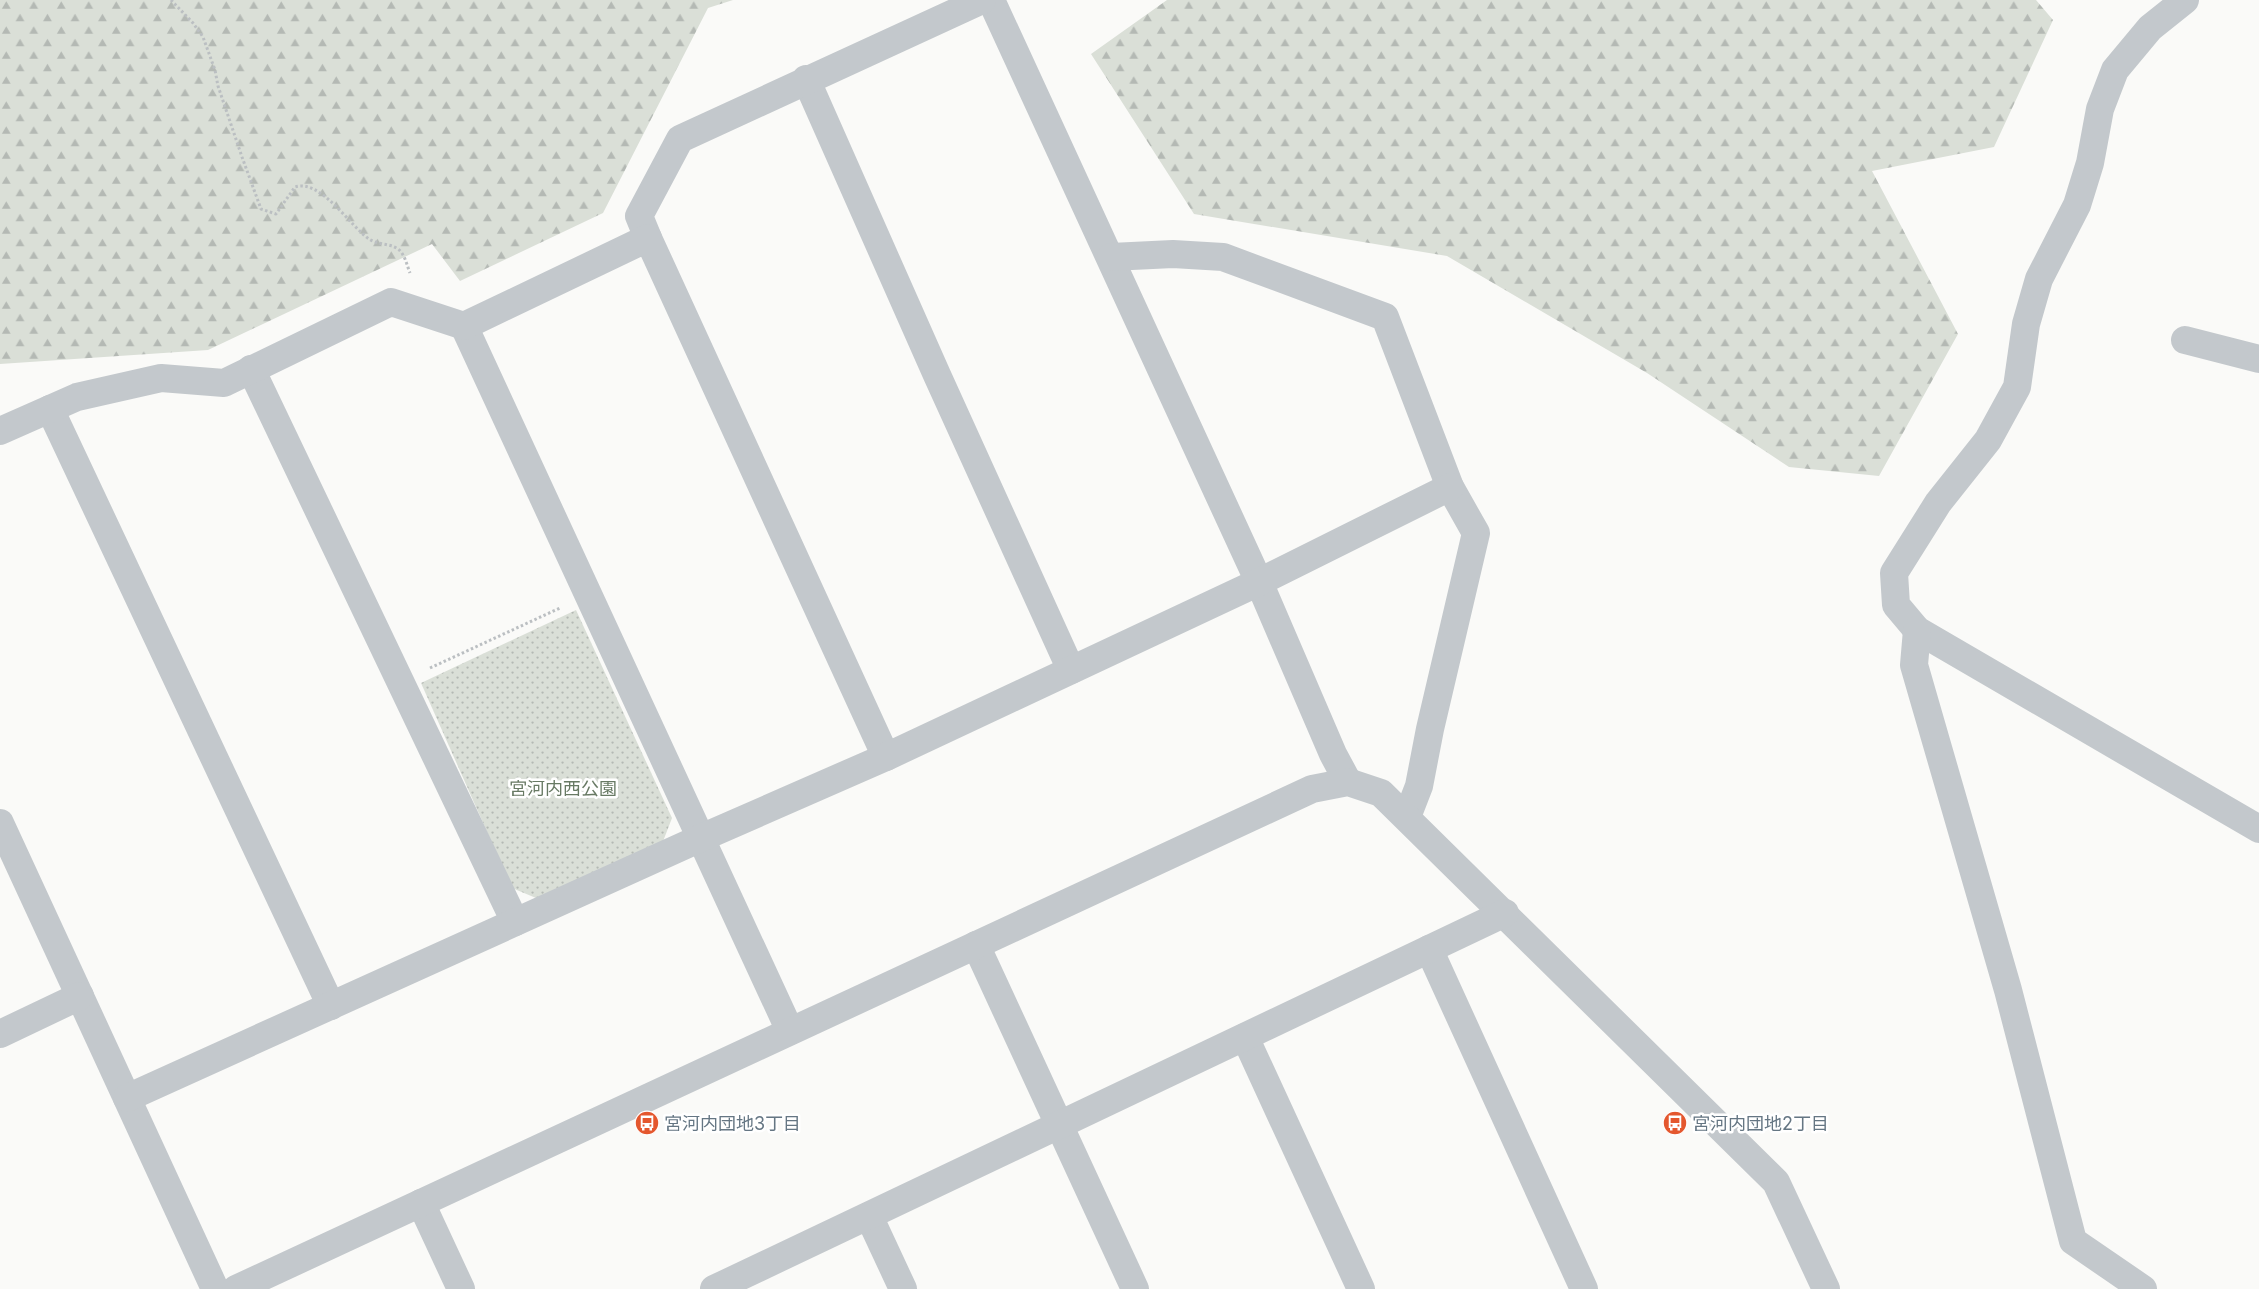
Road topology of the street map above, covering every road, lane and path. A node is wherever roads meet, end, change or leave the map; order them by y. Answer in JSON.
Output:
{"nodes":[{"id":1,"x":171,"y":0,"type":"edge"},
{"id":2,"x":982,"y":0,"type":"edge"},
{"id":3,"x":991,"y":0,"type":"edge"},
{"id":4,"x":2185,"y":0,"type":"edge"},
{"id":5,"x":806,"y":79,"type":"junction"},
{"id":6,"x":648,"y":238,"type":"junction"},
{"id":7,"x":1111,"y":258,"type":"junction"},
{"id":8,"x":426,"y":313,"type":"junction"},
{"id":9,"x":464,"y":326,"type":"junction"},
{"id":10,"x":2185,"y":340,"type":"dead end"},
{"id":11,"x":2259,"y":359,"type":"edge"},
{"id":12,"x":251,"y":369,"type":"junction"},
{"id":13,"x":50,"y":409,"type":"junction"},
{"id":14,"x":0,"y":431,"type":"edge"},
{"id":15,"x":1450,"y":487,"type":"junction"},
{"id":16,"x":1259,"y":582,"type":"junction"},
{"id":17,"x":588,"y":595,"type":"junction"},
{"id":18,"x":1917,"y":630,"type":"junction"},
{"id":19,"x":1071,"y":670,"type":"junction"},
{"id":20,"x":401,"y":681,"type":"junction"},
{"id":21,"x":886,"y":757,"type":"junction"},
{"id":22,"x":1348,"y":782,"type":"junction"},
{"id":23,"x":1407,"y":817,"type":"junction"},
{"id":24,"x":0,"y":823,"type":"edge"},
{"id":25,"x":2259,"y":829,"type":"edge"},
{"id":26,"x":701,"y":838,"type":"junction"},
{"id":27,"x":1505,"y":913,"type":"junction"},
{"id":28,"x":516,"y":922,"type":"junction"},
{"id":29,"x":976,"y":945,"type":"junction"},
{"id":30,"x":1429,"y":949,"type":"junction"},
{"id":31,"x":80,"y":996,"type":"junction"},
{"id":32,"x":331,"y":1006,"type":"junction"},
{"id":33,"x":790,"y":1031,"type":"junction"},
{"id":34,"x":0,"y":1034,"type":"edge"},
{"id":35,"x":1245,"y":1036,"type":"junction"},
{"id":36,"x":128,"y":1098,"type":"junction"},
{"id":37,"x":1059,"y":1125,"type":"junction"},
{"id":38,"x":421,"y":1203,"type":"junction"},
{"id":39,"x":869,"y":1216,"type":"junction"},
{"id":40,"x":215,"y":1289,"type":"edge"},
{"id":41,"x":236,"y":1289,"type":"edge"},
{"id":42,"x":461,"y":1289,"type":"edge"},
{"id":43,"x":714,"y":1289,"type":"edge"},
{"id":44,"x":903,"y":1289,"type":"edge"},
{"id":45,"x":1135,"y":1289,"type":"edge"},
{"id":46,"x":1361,"y":1289,"type":"edge"},
{"id":47,"x":1584,"y":1289,"type":"edge"},
{"id":48,"x":1826,"y":1289,"type":"edge"},
{"id":49,"x":2143,"y":1289,"type":"edge"}],
"edges":[{"from":1,"to":8,"type":"path"},
{"from":2,"to":5,"type":"street"},
{"from":3,"to":7,"type":"street"},
{"from":4,"to":18,"type":"street"},
{"from":5,"to":6,"type":"street"},
{"from":5,"to":19,"type":"street"},
{"from":6,"to":9,"type":"street"},
{"from":6,"to":21,"type":"street"},
{"from":7,"to":15,"type":"street"},
{"from":7,"to":16,"type":"street"},
{"from":8,"to":9,"type":"street"},
{"from":8,"to":12,"type":"street"},
{"from":9,"to":17,"type":"street"},
{"from":10,"to":11,"type":"street"},
{"from":12,"to":13,"type":"street"},
{"from":12,"to":20,"type":"street"},
{"from":13,"to":14,"type":"street"},
{"from":13,"to":32,"type":"street"},
{"from":15,"to":16,"type":"street"},
{"from":15,"to":23,"type":"street"},
{"from":16,"to":19,"type":"street"},
{"from":16,"to":22,"type":"street"},
{"from":17,"to":20,"type":"path"},
{"from":17,"to":26,"type":"street"},
{"from":18,"to":25,"type":"street"},
{"from":18,"to":49,"type":"street"},
{"from":19,"to":21,"type":"street"},
{"from":20,"to":28,"type":"street"},
{"from":21,"to":26,"type":"street"},
{"from":22,"to":23,"type":"street"},
{"from":22,"to":29,"type":"street"},
{"from":23,"to":27,"type":"street"},
{"from":24,"to":31,"type":"street"},
{"from":26,"to":28,"type":"street"},
{"from":26,"to":33,"type":"street"},
{"from":27,"to":30,"type":"street"},
{"from":27,"to":48,"type":"street"},
{"from":28,"to":32,"type":"street"},
{"from":29,"to":33,"type":"street"},
{"from":29,"to":37,"type":"street"},
{"from":30,"to":35,"type":"street"},
{"from":30,"to":47,"type":"street"},
{"from":31,"to":34,"type":"street"},
{"from":31,"to":36,"type":"street"},
{"from":32,"to":36,"type":"street"},
{"from":33,"to":38,"type":"street"},
{"from":35,"to":37,"type":"street"},
{"from":35,"to":46,"type":"street"},
{"from":36,"to":40,"type":"street"},
{"from":37,"to":39,"type":"street"},
{"from":37,"to":45,"type":"street"},
{"from":38,"to":41,"type":"street"},
{"from":38,"to":42,"type":"street"},
{"from":39,"to":43,"type":"street"},
{"from":39,"to":44,"type":"street"}]}
